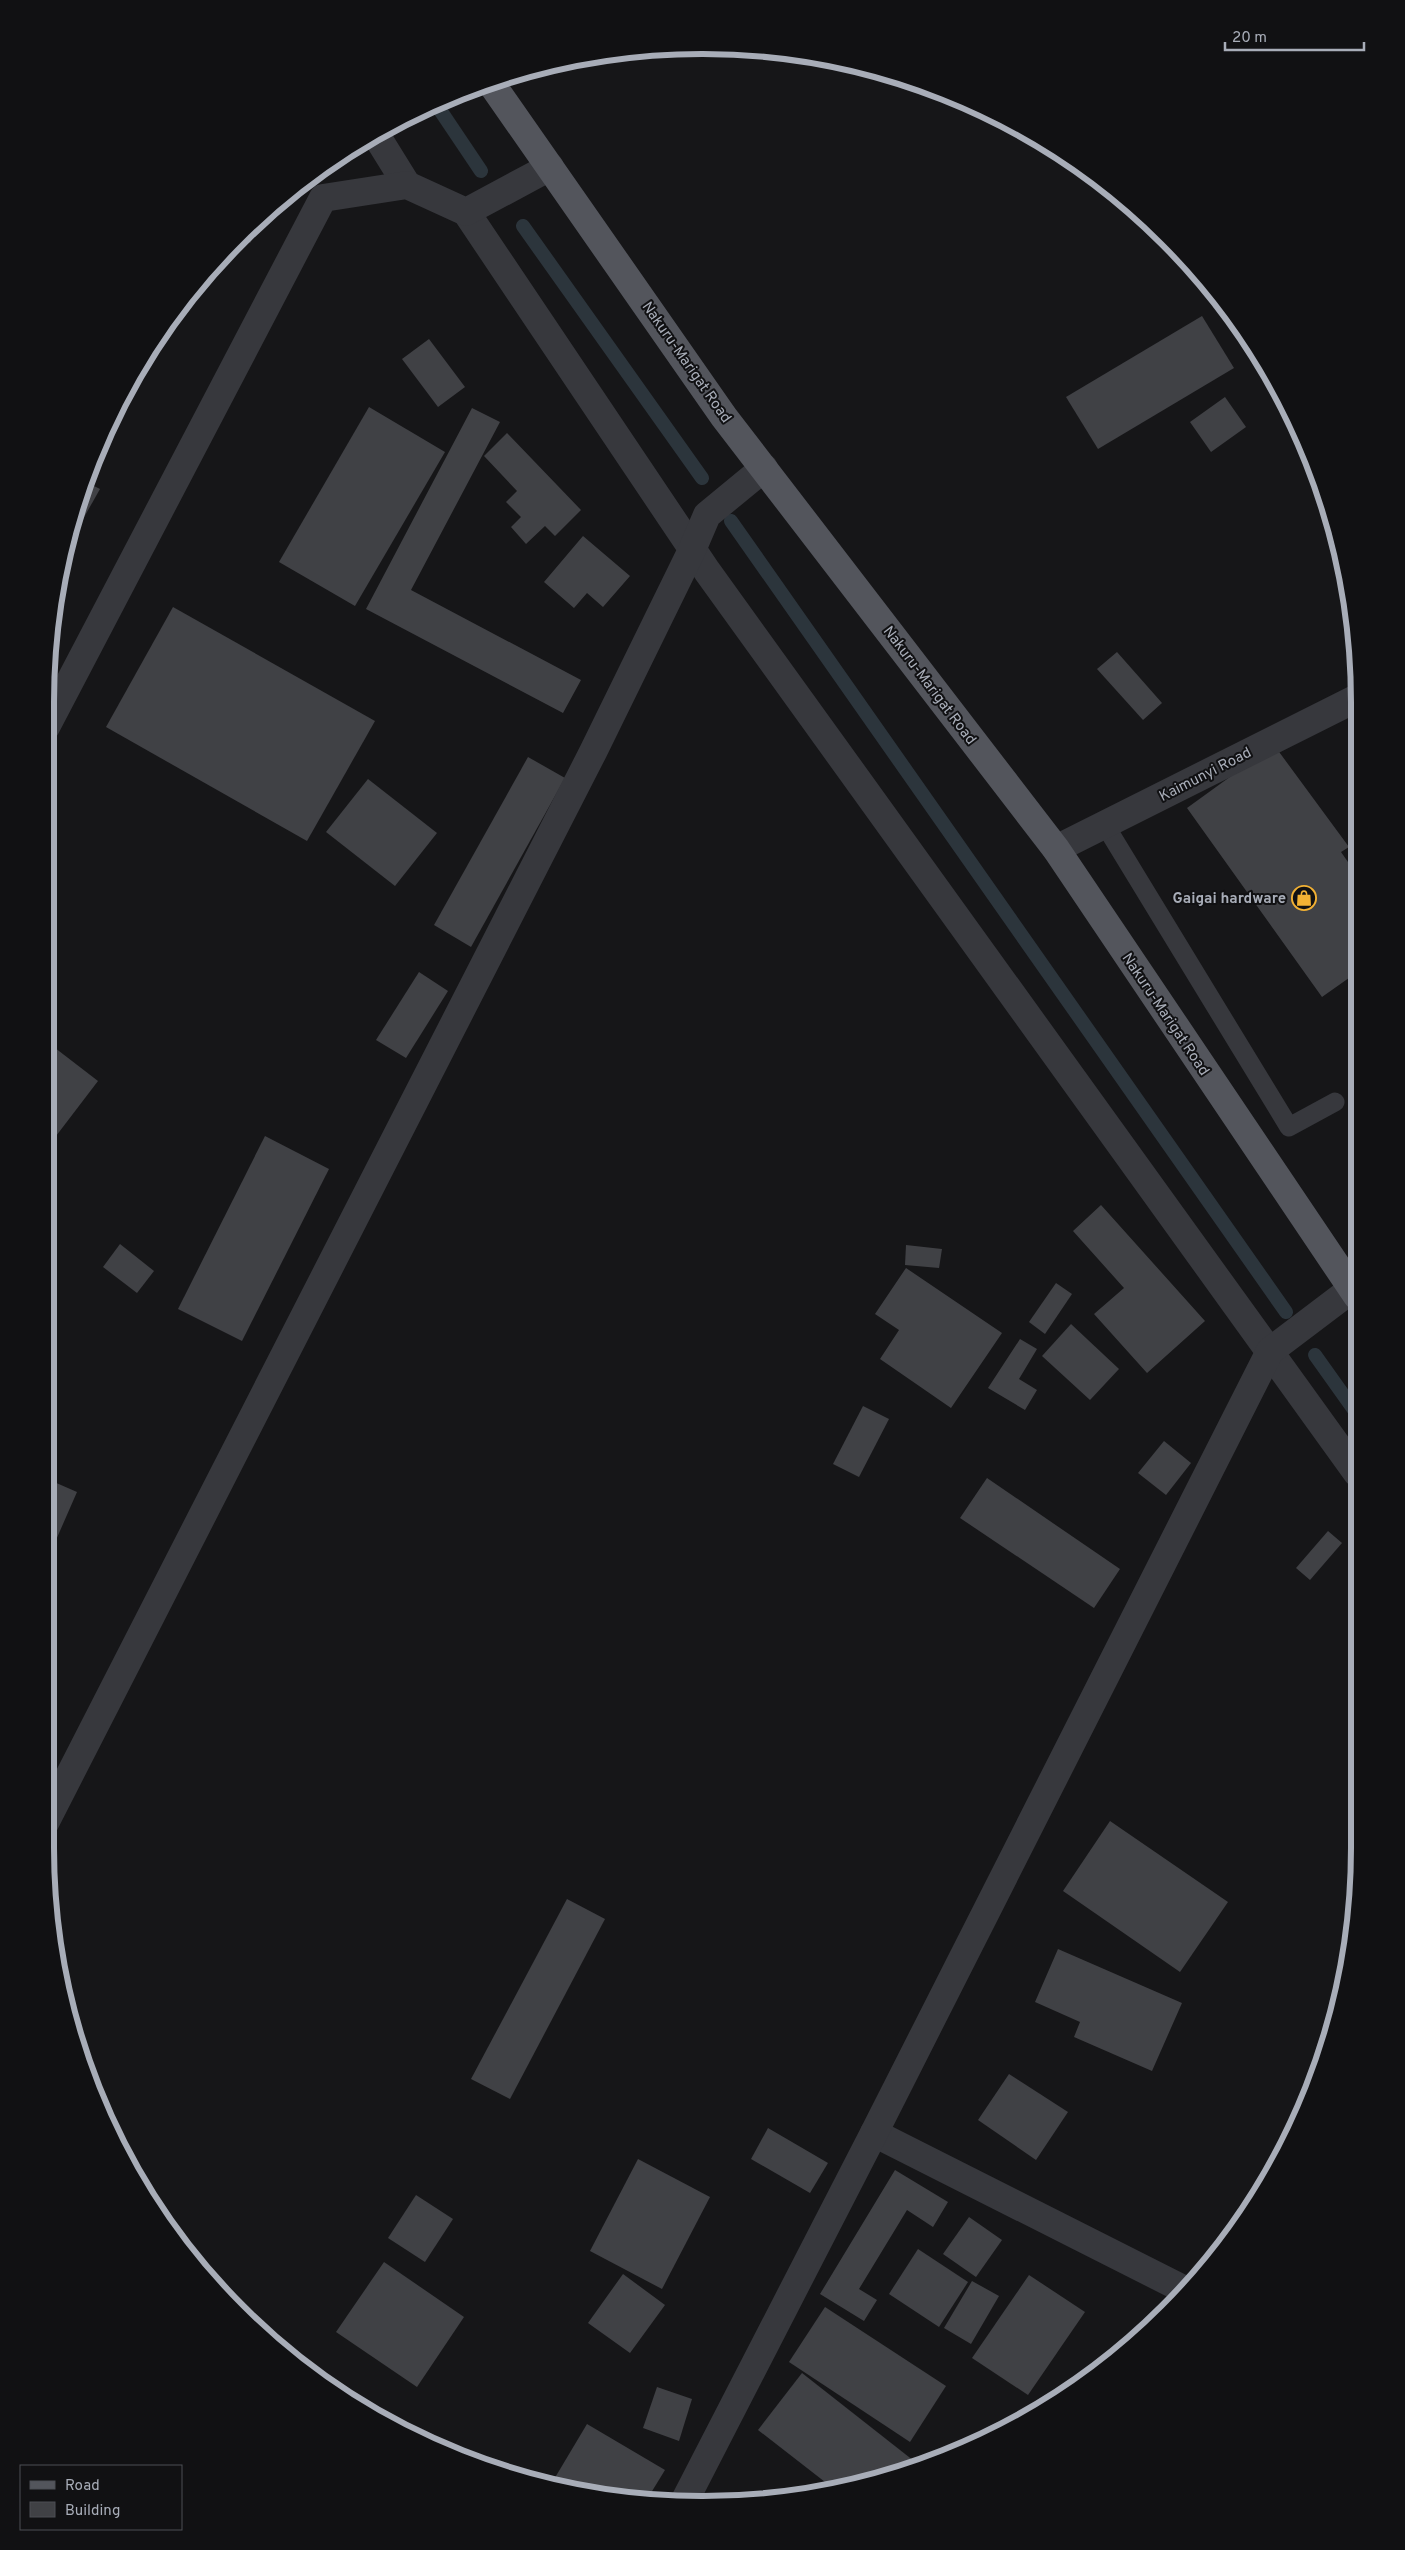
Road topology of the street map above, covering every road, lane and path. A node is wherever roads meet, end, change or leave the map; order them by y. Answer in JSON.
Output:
{"nodes":[{"id":1,"x":494,"y":88,"type":"edge"},
{"id":2,"x":379,"y":140,"type":"edge"},
{"id":3,"x":550,"y":167,"type":"junction"},
{"id":4,"x":407,"y":185,"type":"junction"},
{"id":5,"x":466,"y":212,"type":"junction"},
{"id":6,"x":764,"y":468,"type":"junction"},
{"id":7,"x":692,"y":550,"type":"junction"},
{"id":8,"x":1351,"y":701,"type":"edge"},
{"id":9,"x":54,"y":704,"type":"edge"},
{"id":10,"x":1105,"y":825,"type":"junction"},
{"id":11,"x":1056,"y":850,"type":"junction"},
{"id":12,"x":1335,"y":1102,"type":"dead end"},
{"id":13,"x":1351,"y":1289,"type":"edge"},
{"id":14,"x":1351,"y":1295,"type":"edge"},
{"id":15,"x":1270,"y":1351,"type":"junction"},
{"id":16,"x":1351,"y":1465,"type":"edge"},
{"id":17,"x":54,"y":1785,"type":"edge"},
{"id":18,"x":874,"y":2133,"type":"junction"},
{"id":19,"x":1179,"y":2287,"type":"edge"},
{"id":20,"x":687,"y":2496,"type":"edge"}],
"edges":[{"from":1,"to":3,"type":"main road","name":"Nakuru-Marigat Road"},
{"from":2,"to":4,"type":"street"},
{"from":3,"to":5,"type":"street"},
{"from":3,"to":6,"type":"main road","name":"Nakuru-Marigat Road"},
{"from":4,"to":5,"type":"street"},
{"from":4,"to":9,"type":"street"},
{"from":5,"to":7,"type":"street"},
{"from":6,"to":7,"type":"street"},
{"from":6,"to":11,"type":"main road","name":"Nakuru-Marigat Road"},
{"from":7,"to":15,"type":"street"},
{"from":7,"to":17,"type":"street"},
{"from":8,"to":10,"type":"street","name":"Kaimunyi Road"},
{"from":10,"to":11,"type":"street","name":"Kaimunyi Road"},
{"from":10,"to":12,"type":"lane"},
{"from":11,"to":13,"type":"main road","name":"Nakuru-Marigat Road"},
{"from":14,"to":15,"type":"street"},
{"from":15,"to":16,"type":"street"},
{"from":15,"to":18,"type":"street"},
{"from":18,"to":19,"type":"street"},
{"from":18,"to":20,"type":"street"}]}
